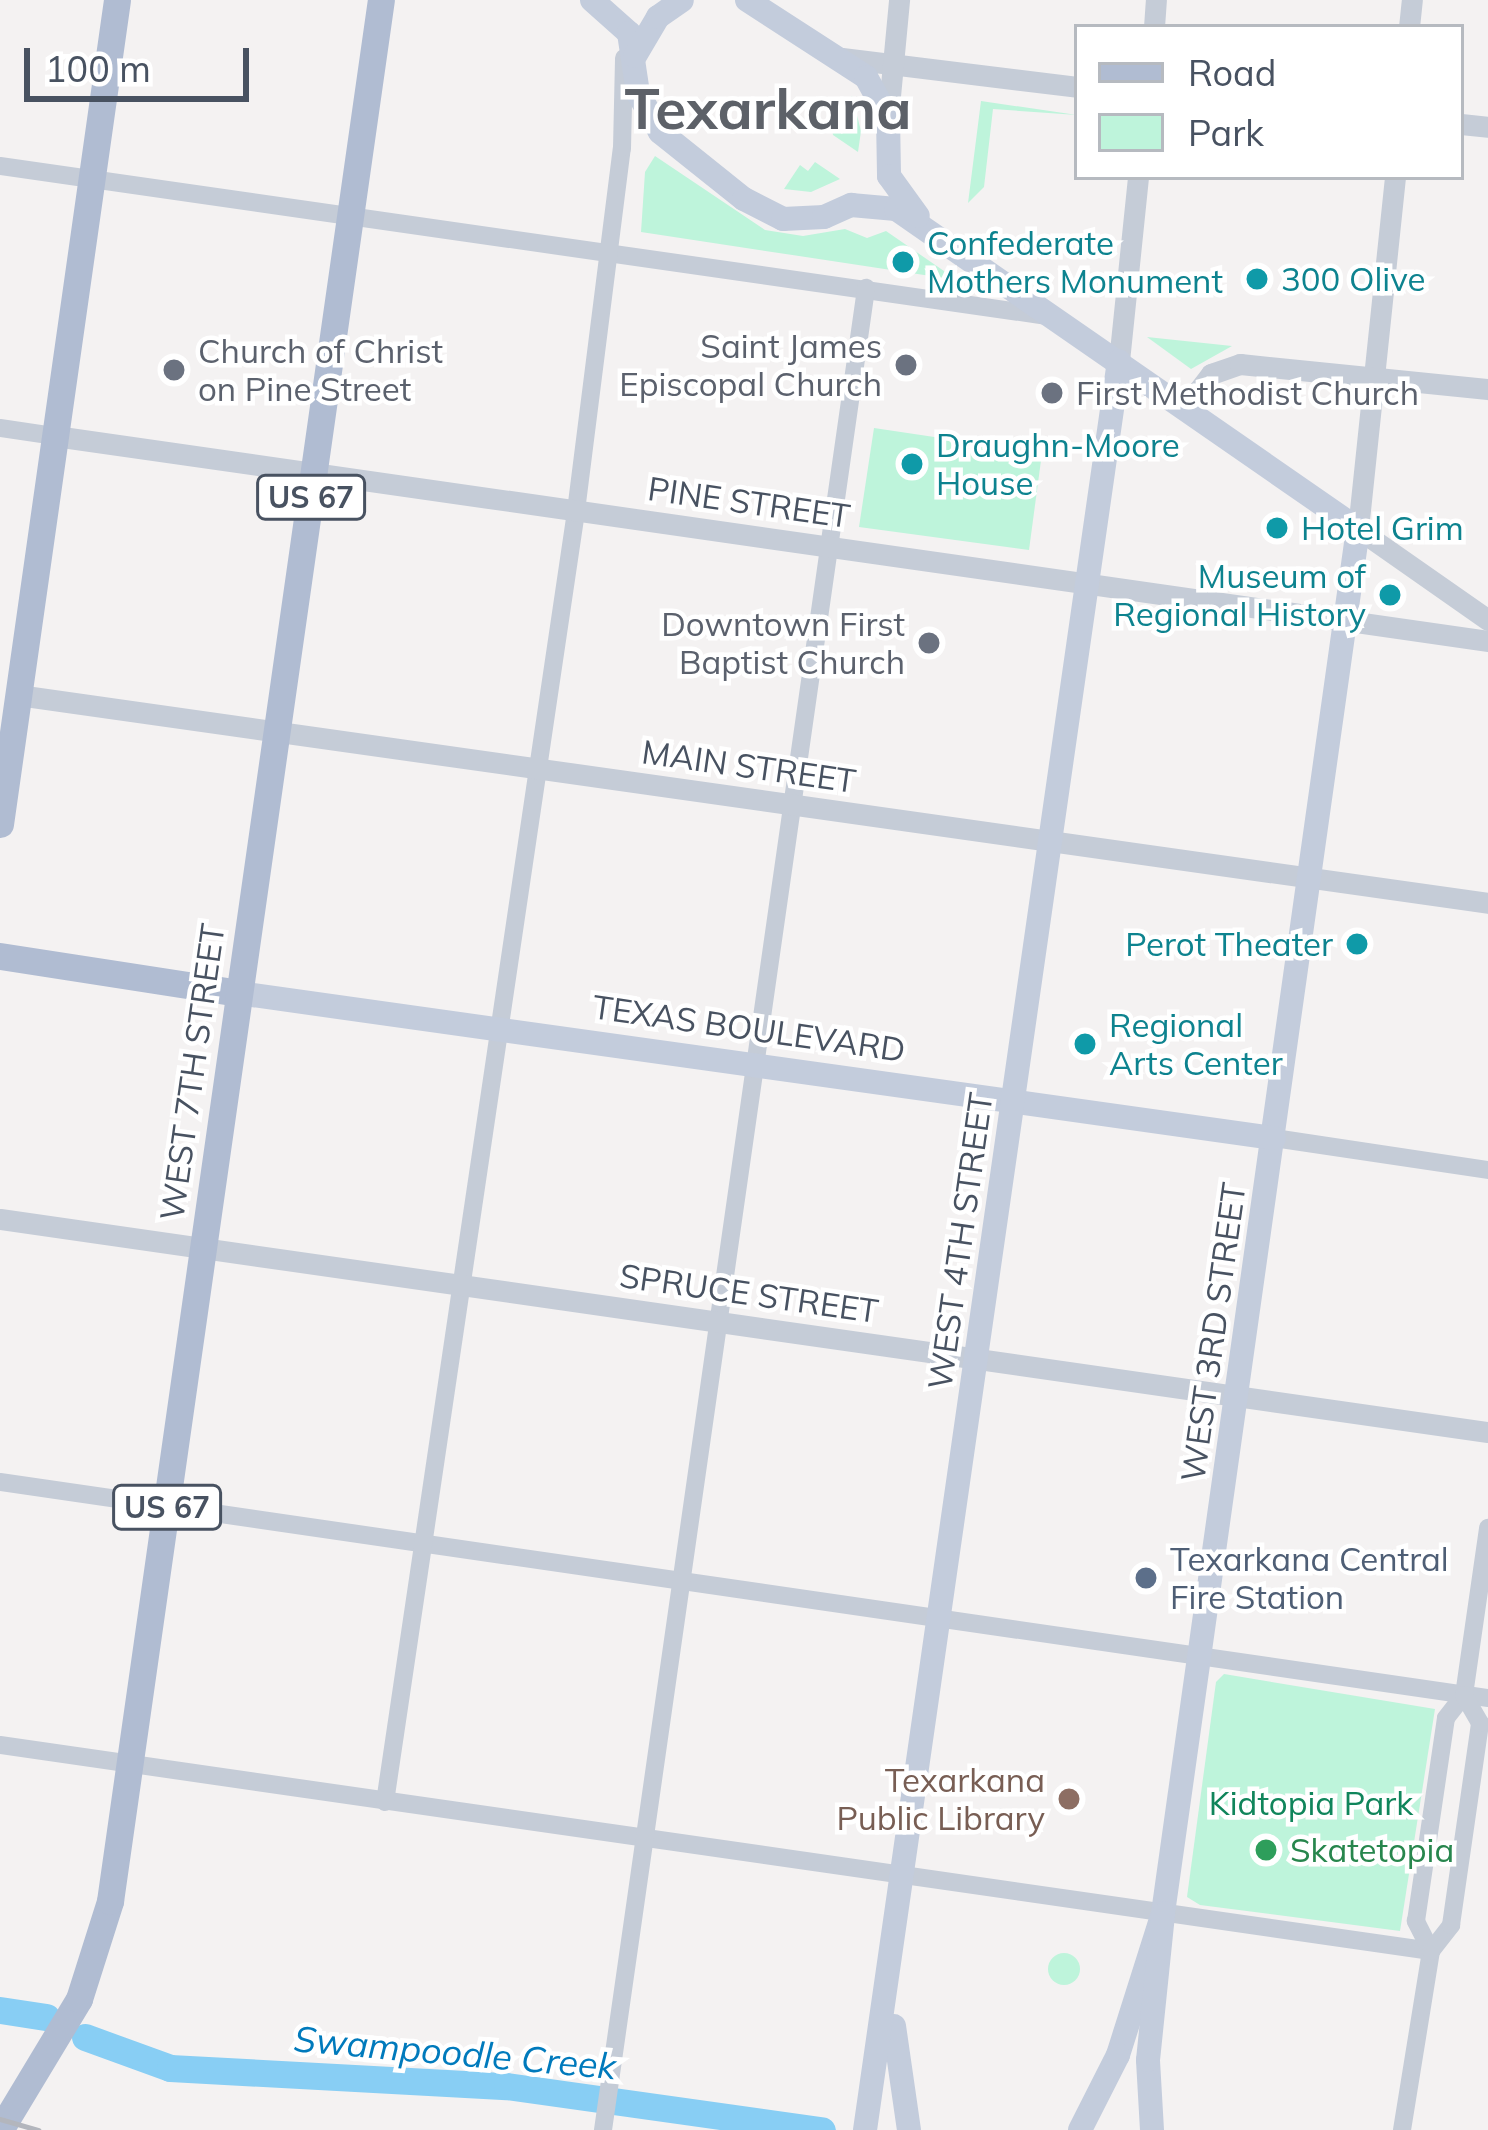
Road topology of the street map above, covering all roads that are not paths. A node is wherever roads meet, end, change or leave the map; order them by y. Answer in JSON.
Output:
{"nodes":[{"id":1,"x":117,"y":0,"type":"edge"},
{"id":2,"x":381,"y":0,"type":"edge"},
{"id":3,"x":592,"y":0,"type":"edge"},
{"id":4,"x":682,"y":0,"type":"edge"},
{"id":5,"x":747,"y":0,"type":"edge"},
{"id":6,"x":899,"y":0,"type":"edge"},
{"id":7,"x":617,"y":18,"type":"junction"},
{"id":8,"x":635,"y":56,"type":"junction"},
{"id":9,"x":842,"y":58,"type":"junction"},
{"id":10,"x":892,"y":67,"type":"junction"},
{"id":11,"x":1074,"y":87,"type":"edge"},
{"id":12,"x":888,"y":117,"type":"junction"},
{"id":13,"x":663,"y":135,"type":"junction"},
{"id":14,"x":622,"y":144,"type":"junction"},
{"id":15,"x":885,"y":158,"type":"junction"},
{"id":16,"x":0,"y":166,"type":"edge"},
{"id":17,"x":90,"y":178,"type":"junction"},
{"id":18,"x":1138,"y":180,"type":"edge"},
{"id":19,"x":1395,"y":180,"type":"edge"},
{"id":20,"x":851,"y":205,"type":"junction"},
{"id":21,"x":351,"y":217,"type":"junction"},
{"id":22,"x":945,"y":239,"type":"junction"},
{"id":23,"x":611,"y":253,"type":"junction"},
{"id":24,"x":866,"y":288,"type":"junction"},
{"id":25,"x":1058,"y":318,"type":"junction"},
{"id":26,"x":1119,"y":361,"type":"junction"},
{"id":27,"x":1374,"y":376,"type":"junction"},
{"id":28,"x":1488,"y":389,"type":"edge"},
{"id":29,"x":1185,"y":408,"type":"junction"},
{"id":30,"x":0,"y":428,"type":"edge"},
{"id":31,"x":55,"y":436,"type":"junction"},
{"id":32,"x":314,"y":474,"type":"junction"},
{"id":33,"x":576,"y":511,"type":"junction"},
{"id":34,"x":1358,"y":529,"type":"junction"},
{"id":35,"x":830,"y":548,"type":"junction"},
{"id":36,"x":1088,"y":583,"type":"junction"},
{"id":37,"x":1349,"y":619,"type":"junction"},
{"id":38,"x":1488,"y":620,"type":"edge"},
{"id":39,"x":1488,"y":641,"type":"edge"},
{"id":40,"x":9,"y":694,"type":"edge"},
{"id":41,"x":278,"y":733,"type":"junction"},
{"id":42,"x":540,"y":769,"type":"junction"},
{"id":43,"x":793,"y":806,"type":"junction"},
{"id":44,"x":0,"y":824,"type":"edge"},
{"id":45,"x":1052,"y":839,"type":"junction"},
{"id":46,"x":1310,"y":880,"type":"junction"},
{"id":47,"x":1488,"y":903,"type":"edge"},
{"id":48,"x":0,"y":956,"type":"edge"},
{"id":49,"x":238,"y":993,"type":"junction"},
{"id":50,"x":500,"y":1029,"type":"junction"},
{"id":51,"x":756,"y":1065,"type":"junction"},
{"id":52,"x":1012,"y":1100,"type":"junction"},
{"id":53,"x":1274,"y":1138,"type":"junction"},
{"id":54,"x":1488,"y":1170,"type":"edge"},
{"id":55,"x":0,"y":1219,"type":"edge"},
{"id":56,"x":204,"y":1249,"type":"junction"},
{"id":57,"x":460,"y":1285,"type":"junction"},
{"id":58,"x":720,"y":1323,"type":"junction"},
{"id":59,"x":977,"y":1359,"type":"junction"},
{"id":60,"x":1237,"y":1397,"type":"junction"},
{"id":61,"x":1488,"y":1432,"type":"edge"},
{"id":62,"x":0,"y":1482,"type":"edge"},
{"id":63,"x":167,"y":1506,"type":"junction"},
{"id":64,"x":1488,"y":1528,"type":"edge"},
{"id":65,"x":424,"y":1545,"type":"junction"},
{"id":66,"x":682,"y":1580,"type":"junction"},
{"id":67,"x":941,"y":1618,"type":"junction"},
{"id":68,"x":1198,"y":1655,"type":"junction"},
{"id":69,"x":1464,"y":1695,"type":"junction"},
{"id":70,"x":1488,"y":1698,"type":"edge"},
{"id":71,"x":0,"y":1745,"type":"edge"},
{"id":72,"x":130,"y":1766,"type":"junction"},
{"id":73,"x":385,"y":1802,"type":"junction"},
{"id":74,"x":646,"y":1839,"type":"junction"},
{"id":75,"x":904,"y":1876,"type":"junction"},
{"id":76,"x":1163,"y":1912,"type":"junction"},
{"id":77,"x":1431,"y":1951,"type":"junction"},
{"id":78,"x":892,"y":1964,"type":"junction"},
{"id":79,"x":866,"y":2120,"type":"edge"},
{"id":80,"x":1150,"y":2121,"type":"edge"},
{"id":81,"x":1082,"y":2127,"type":"edge"},
{"id":82,"x":0,"y":2130,"type":"edge"},
{"id":83,"x":603,"y":2130,"type":"edge"},
{"id":84,"x":909,"y":2130,"type":"edge"},
{"id":85,"x":1402,"y":2130,"type":"edge"}],
"edges":[{"from":1,"to":17,"type":"main road"},
{"from":2,"to":21,"type":"main road","name":"WEST 7TH STREET","number":"US 67"},
{"from":3,"to":7,"type":"main road"},
{"from":4,"to":8,"type":"main road"},
{"from":5,"to":9,"type":"main road"},
{"from":6,"to":10,"type":"street"},
{"from":7,"to":8,"type":"main road"},
{"from":7,"to":14,"type":"street"},
{"from":8,"to":13,"type":"main road"},
{"from":9,"to":10,"type":"street"},
{"from":9,"to":12,"type":"main road"},
{"from":10,"to":11,"type":"street"},
{"from":10,"to":12,"type":"street"},
{"from":12,"to":15,"type":"main road"},
{"from":13,"to":14,"type":"street"},
{"from":13,"to":20,"type":"main road"},
{"from":14,"to":23,"type":"street"},
{"from":15,"to":20,"type":"main road"},
{"from":15,"to":22,"type":"main road"},
{"from":16,"to":17,"type":"street"},
{"from":17,"to":21,"type":"street"},
{"from":17,"to":31,"type":"main road"},
{"from":18,"to":26,"type":"street"},
{"from":19,"to":27,"type":"street"},
{"from":20,"to":22,"type":"main road"},
{"from":21,"to":23,"type":"street"},
{"from":21,"to":32,"type":"main road","name":"WEST 7TH STREET","number":"US 67"},
{"from":22,"to":25,"type":"main road"},
{"from":23,"to":24,"type":"street"},
{"from":23,"to":33,"type":"street"},
{"from":24,"to":25,"type":"street"},
{"from":24,"to":35,"type":"street"},
{"from":25,"to":26,"type":"main road"},
{"from":26,"to":29,"type":"main road"},
{"from":26,"to":36,"type":"main road","name":"WEST 4TH STREET"},
{"from":27,"to":28,"type":"street"},
{"from":27,"to":29,"type":"street"},
{"from":27,"to":34,"type":"street"},
{"from":29,"to":34,"type":"main road"},
{"from":30,"to":31,"type":"street","name":"PINE STREET"},
{"from":31,"to":32,"type":"street","name":"PINE STREET"},
{"from":31,"to":40,"type":"main road"},
{"from":32,"to":33,"type":"street","name":"PINE STREET"},
{"from":32,"to":41,"type":"main road","name":"WEST 7TH STREET","number":"US 67"},
{"from":33,"to":35,"type":"street","name":"PINE STREET"},
{"from":33,"to":42,"type":"street"},
{"from":34,"to":37,"type":"main road","name":"WEST 3RD STREET"},
{"from":34,"to":38,"type":"street"},
{"from":35,"to":36,"type":"street","name":"PINE STREET"},
{"from":35,"to":43,"type":"street"},
{"from":36,"to":37,"type":"street","name":"PINE STREET"},
{"from":36,"to":45,"type":"main road","name":"WEST 4TH STREET"},
{"from":37,"to":39,"type":"street","name":"PINE STREET"},
{"from":37,"to":46,"type":"main road","name":"WEST 3RD STREET"},
{"from":40,"to":41,"type":"street","name":"MAIN STREET"},
{"from":40,"to":44,"type":"main road"},
{"from":41,"to":42,"type":"street","name":"MAIN STREET"},
{"from":41,"to":49,"type":"main road","name":"WEST 7TH STREET","number":"US 67"},
{"from":42,"to":43,"type":"street","name":"MAIN STREET"},
{"from":42,"to":50,"type":"street"},
{"from":43,"to":45,"type":"street","name":"MAIN STREET"},
{"from":43,"to":51,"type":"street"},
{"from":45,"to":46,"type":"street","name":"MAIN STREET"},
{"from":45,"to":52,"type":"main road","name":"WEST 4TH STREET"},
{"from":46,"to":47,"type":"street","name":"MAIN STREET"},
{"from":46,"to":53,"type":"main road","name":"WEST 3RD STREET"},
{"from":48,"to":49,"type":"main road","name":"TEXAS BOULEVARD"},
{"from":49,"to":50,"type":"main road","name":"TEXAS BOULEVARD"},
{"from":49,"to":56,"type":"main road","name":"WEST 7TH STREET","number":"US 67"},
{"from":50,"to":51,"type":"main road","name":"TEXAS BOULEVARD"},
{"from":50,"to":57,"type":"street"},
{"from":51,"to":52,"type":"main road","name":"TEXAS BOULEVARD"},
{"from":51,"to":58,"type":"street"},
{"from":52,"to":53,"type":"main road","name":"TEXAS BOULEVARD"},
{"from":52,"to":59,"type":"main road","name":"WEST 4TH STREET"},
{"from":53,"to":54,"type":"street","name":"TEXAS BOULEVARD"},
{"from":53,"to":60,"type":"main road","name":"WEST 3RD STREET"},
{"from":55,"to":56,"type":"street","name":"SPRUCE STREET"},
{"from":56,"to":57,"type":"street","name":"SPRUCE STREET"},
{"from":56,"to":63,"type":"main road","name":"WEST 7TH STREET","number":"US 67"},
{"from":57,"to":58,"type":"street","name":"SPRUCE STREET"},
{"from":57,"to":65,"type":"street"},
{"from":58,"to":59,"type":"street","name":"SPRUCE STREET"},
{"from":58,"to":66,"type":"street"},
{"from":59,"to":60,"type":"street","name":"SPRUCE STREET"},
{"from":59,"to":67,"type":"main road","name":"WEST 4TH STREET"},
{"from":60,"to":61,"type":"street","name":"SPRUCE STREET"},
{"from":60,"to":68,"type":"main road","name":"WEST 3RD STREET"},
{"from":62,"to":63,"type":"street"},
{"from":63,"to":65,"type":"street"},
{"from":63,"to":72,"type":"main road","name":"WEST 7TH STREET","number":"US 67"},
{"from":64,"to":69,"type":"street"},
{"from":65,"to":66,"type":"street"},
{"from":65,"to":73,"type":"street"},
{"from":66,"to":67,"type":"street"},
{"from":66,"to":74,"type":"street"},
{"from":67,"to":68,"type":"street"},
{"from":67,"to":75,"type":"main road","name":"WEST 4TH STREET"},
{"from":68,"to":69,"type":"street"},
{"from":68,"to":76,"type":"main road","name":"WEST 3RD STREET"},
{"from":69,"to":70,"type":"street"},
{"from":69,"to":77,"type":"street"},
{"from":69,"to":77,"type":"street"},
{"from":71,"to":72,"type":"street"},
{"from":72,"to":73,"type":"street"},
{"from":72,"to":82,"type":"main road","name":"WEST 7TH STREET","number":"US 67"},
{"from":73,"to":74,"type":"street"},
{"from":74,"to":75,"type":"street"},
{"from":74,"to":83,"type":"street"},
{"from":75,"to":76,"type":"street"},
{"from":75,"to":78,"type":"main road","name":"WEST 4TH STREET"},
{"from":76,"to":77,"type":"street"},
{"from":76,"to":80,"type":"main road"},
{"from":76,"to":81,"type":"main road","name":"WEST 3RD STREET"},
{"from":77,"to":85,"type":"street"},
{"from":78,"to":79,"type":"main road","name":"WEST 4TH STREET"},
{"from":78,"to":84,"type":"main road"}]}
